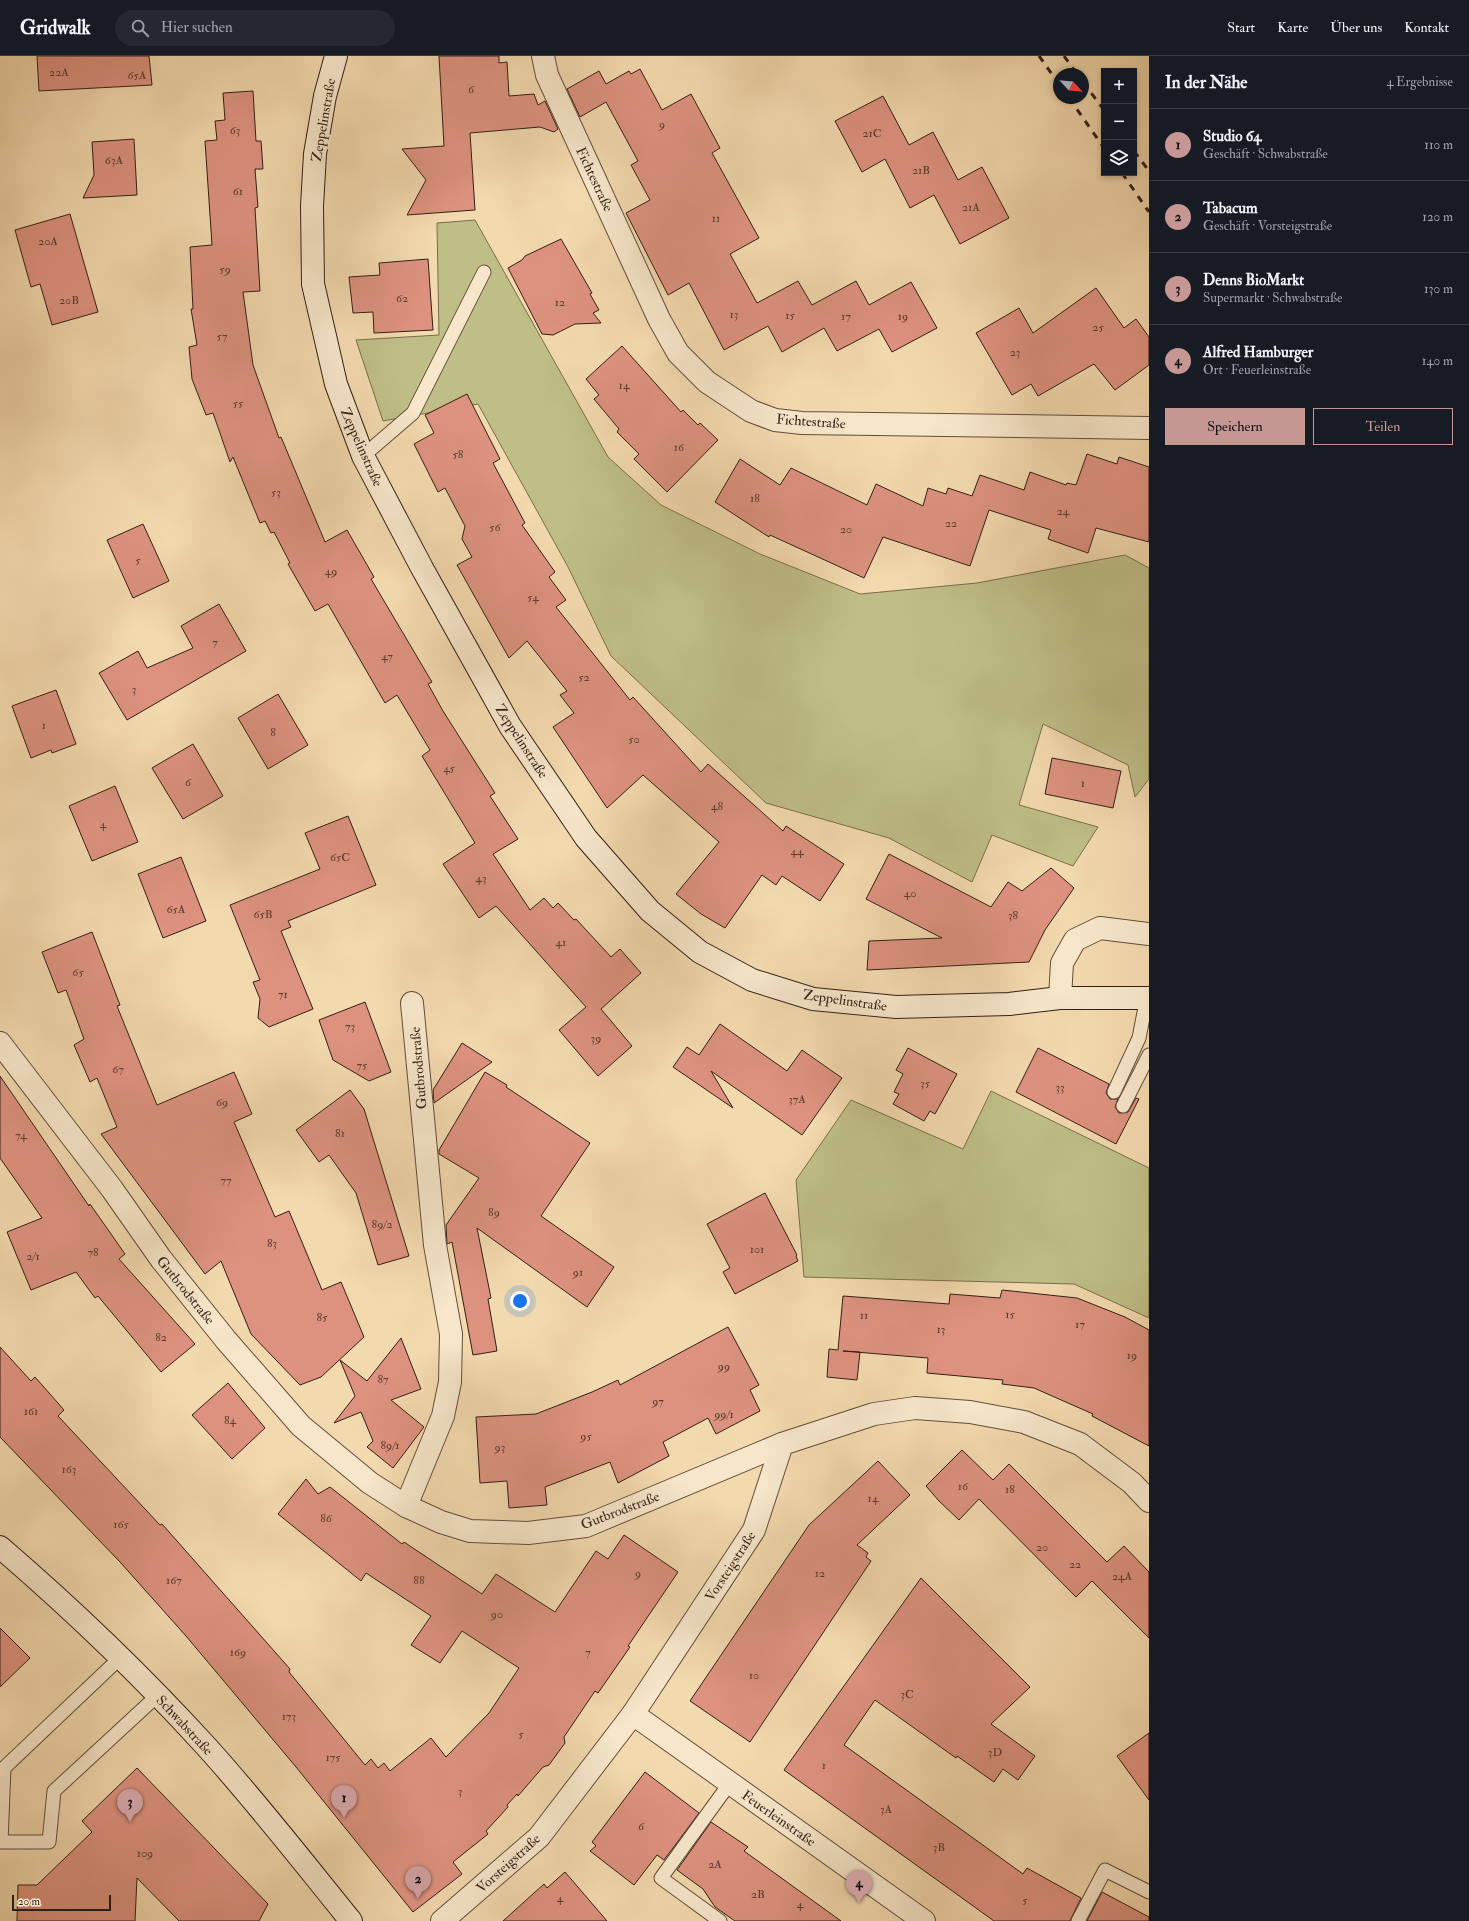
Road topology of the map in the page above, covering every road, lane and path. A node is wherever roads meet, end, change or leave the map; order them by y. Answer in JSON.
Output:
{"nodes":[{"id":1,"x":336,"y":56,"type":"edge"},
{"id":2,"x":543,"y":56,"type":"edge"},
{"id":3,"x":484,"y":272,"type":"dead end"},
{"id":4,"x":1149,"y":428,"type":"edge"},
{"id":5,"x":363,"y":456,"type":"junction"},
{"id":6,"x":1149,"y":934,"type":"edge"},
{"id":7,"x":1060,"y":998,"type":"junction"},
{"id":8,"x":1148,"y":998,"type":"edge"},
{"id":9,"x":412,"y":1003,"type":"dead end"},
{"id":10,"x":0,"y":1043,"type":"edge"},
{"id":11,"x":1149,"y":1055,"type":"edge"},
{"id":12,"x":1114,"y":1092,"type":"dead end"},
{"id":13,"x":1123,"y":1106,"type":"dead end"},
{"id":14,"x":782,"y":1444,"type":"junction"},
{"id":15,"x":1149,"y":1501,"type":"edge"},
{"id":16,"x":406,"y":1506,"type":"junction"},
{"id":17,"x":0,"y":1547,"type":"edge"},
{"id":18,"x":122,"y":1657,"type":"junction"},
{"id":19,"x":158,"y":1695,"type":"junction"},
{"id":20,"x":633,"y":1714,"type":"junction"},
{"id":21,"x":730,"y":1783,"type":"junction"},
{"id":22,"x":1149,"y":1892,"type":"edge"},
{"id":23,"x":351,"y":1921,"type":"edge"},
{"id":24,"x":442,"y":1921,"type":"edge"},
{"id":25,"x":720,"y":1921,"type":"edge"},
{"id":26,"x":924,"y":1921,"type":"edge"},
{"id":27,"x":1078,"y":1921,"type":"edge"}],
"edges":[{"from":1,"to":5,"type":"street","name":"Zeppelinstraße"},
{"from":2,"to":4,"type":"street","name":"Fichtestraße"},
{"from":3,"to":5,"type":"lane"},
{"from":5,"to":7,"type":"street","name":"Zeppelinstraße"},
{"from":6,"to":7,"type":"street"},
{"from":7,"to":8,"type":"street","name":"Zeppelinstraße"},
{"from":8,"to":12,"type":"lane"},
{"from":9,"to":16,"type":"street","name":"Gutbrodstraße"},
{"from":10,"to":16,"type":"street","name":"Gutbrodstraße"},
{"from":11,"to":13,"type":"lane"},
{"from":14,"to":15,"type":"street"},
{"from":14,"to":16,"type":"street","name":"Gutbrodstraße"},
{"from":14,"to":20,"type":"street","name":"Vorsteigstraße"},
{"from":17,"to":18,"type":"street","name":"Schwabstraße"},
{"from":18,"to":19,"type":"street","name":"Schwabstraße"},
{"from":18,"to":19,"type":"lane"},
{"from":19,"to":23,"type":"street","name":"Schwabstraße"},
{"from":20,"to":21,"type":"street","name":"Feuerleinstraße"},
{"from":20,"to":24,"type":"street","name":"Vorsteigstraße"},
{"from":21,"to":25,"type":"lane"},
{"from":21,"to":26,"type":"street","name":"Feuerleinstraße"},
{"from":22,"to":27,"type":"lane"}]}
